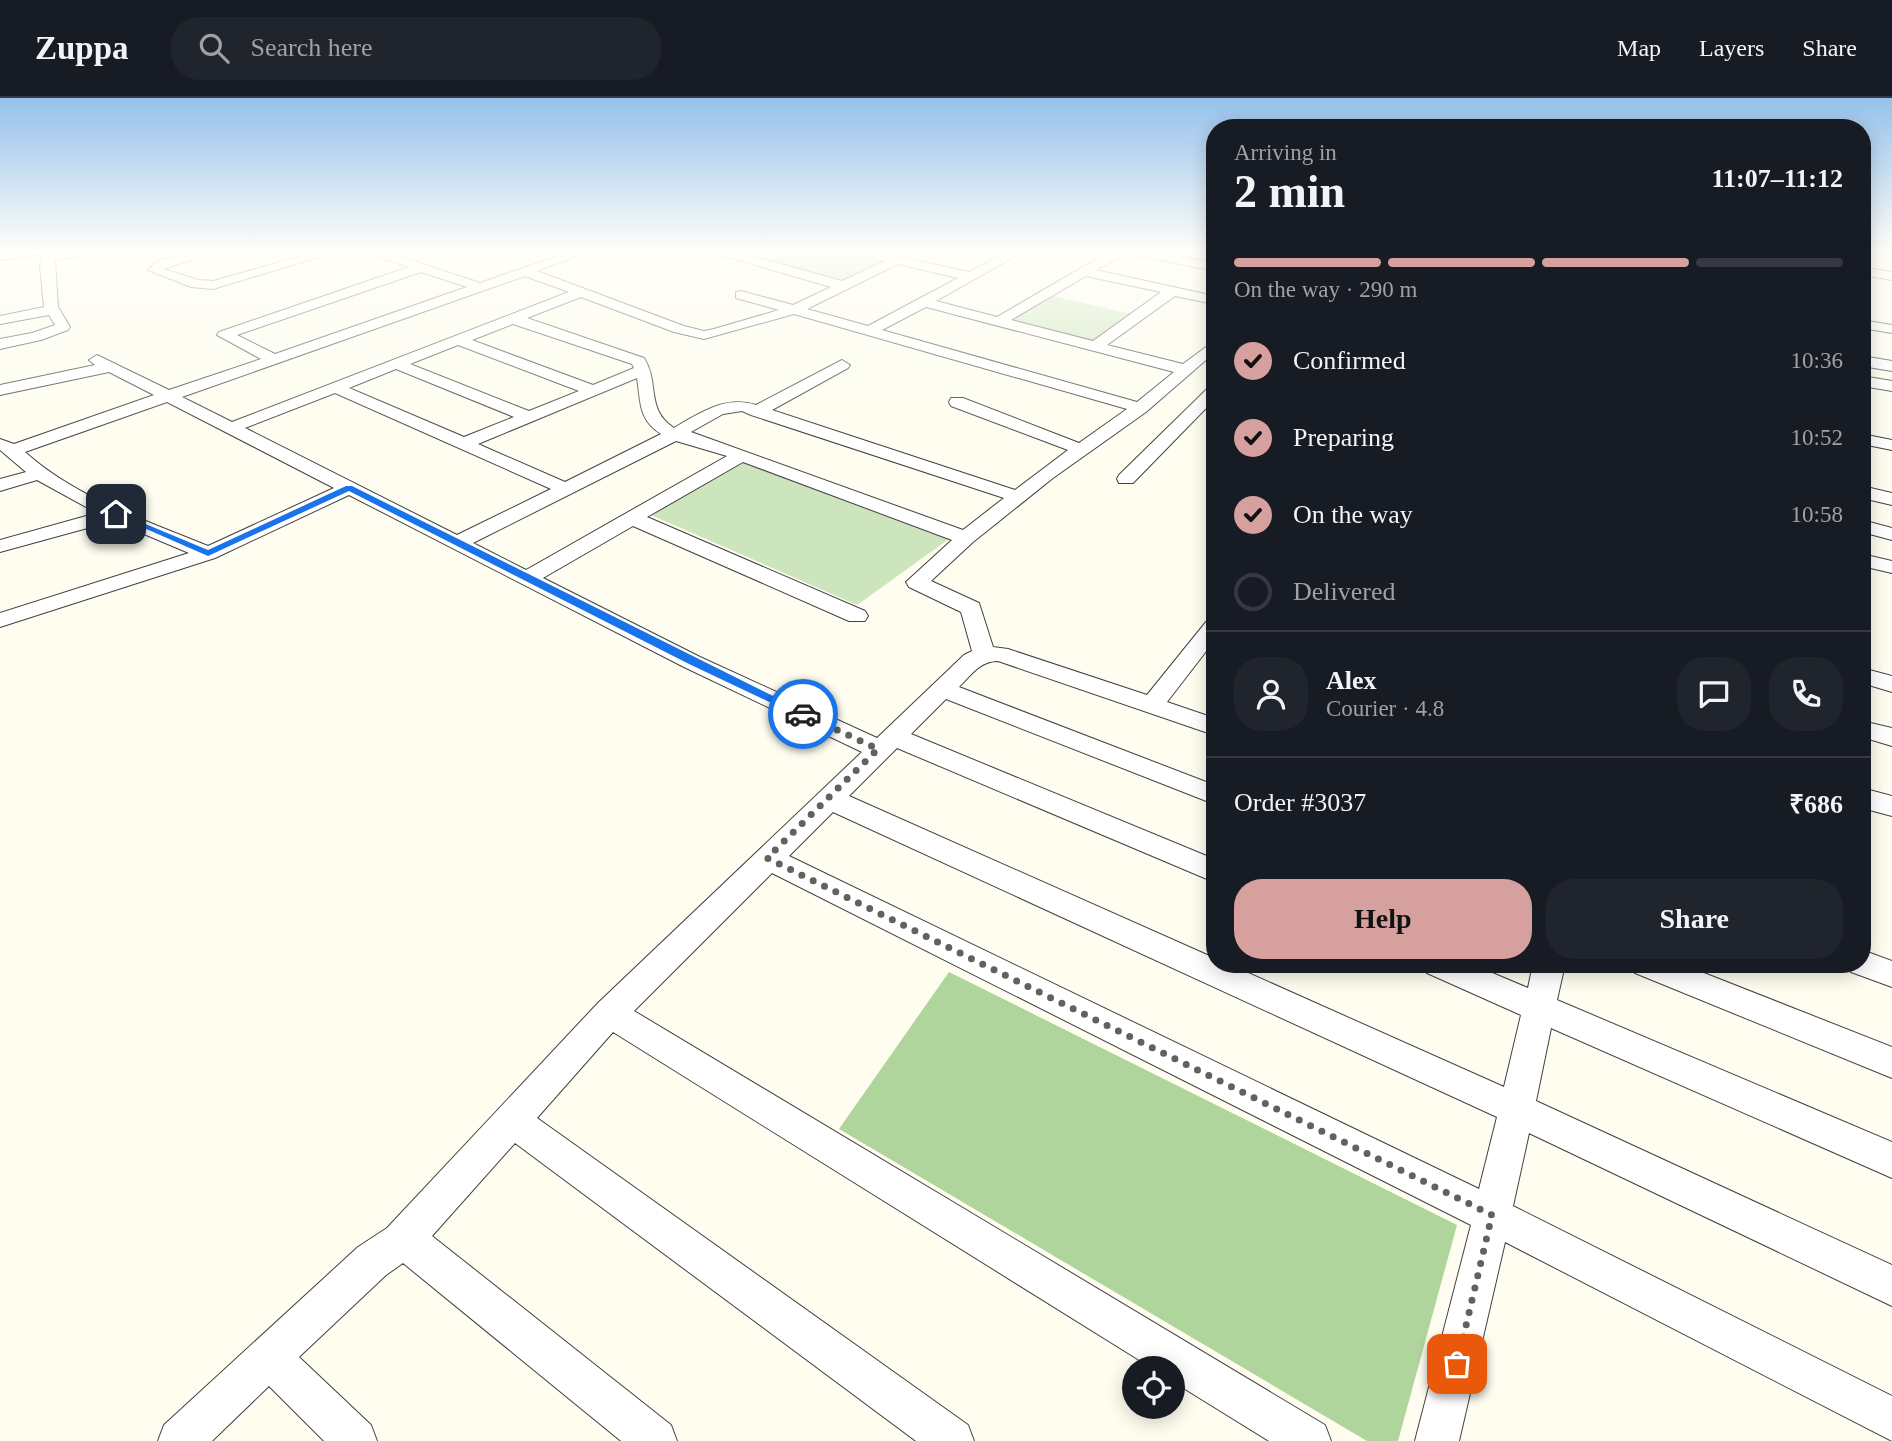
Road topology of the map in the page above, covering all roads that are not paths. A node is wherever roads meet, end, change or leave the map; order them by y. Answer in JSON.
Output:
{"nodes":[{"id":1,"x":39,"y":313,"type":"edge"},
{"id":2,"x":55,"y":313,"type":"edge"},
{"id":3,"x":289,"y":313,"type":"edge"},
{"id":4,"x":407,"y":313,"type":"edge"},
{"id":5,"x":530,"y":313,"type":"edge"},
{"id":6,"x":636,"y":313,"type":"edge"},
{"id":7,"x":784,"y":313,"type":"edge"},
{"id":8,"x":804,"y":313,"type":"edge"},
{"id":9,"x":904,"y":313,"type":"edge"},
{"id":10,"x":967,"y":313,"type":"edge"},
{"id":11,"x":1015,"y":313,"type":"edge"},
{"id":12,"x":1143,"y":313,"type":"edge"},
{"id":13,"x":514,"y":319,"type":"junction"},
{"id":14,"x":0,"y":320,"type":"edge"},
{"id":15,"x":1000,"y":321,"type":"junction"},
{"id":16,"x":1871,"y":326,"type":"edge"},
{"id":17,"x":1892,"y":329,"type":"edge"},
{"id":18,"x":870,"y":331,"type":"junction"},
{"id":19,"x":458,"y":340,"type":"junction"},
{"id":20,"x":0,"y":344,"type":"edge"},
{"id":21,"x":1096,"y":346,"type":"junction"},
{"id":22,"x":1206,"y":353,"type":"edge"},
{"id":23,"x":274,"y":359,"type":"junction"},
{"id":24,"x":1871,"y":362,"type":"edge"},
{"id":25,"x":397,"y":364,"type":"junction"},
{"id":26,"x":842,"y":365,"type":"dead end"},
{"id":27,"x":1892,"y":366,"type":"edge"},
{"id":28,"x":644,"y":370,"type":"junction"},
{"id":29,"x":1186,"y":370,"type":"junction"},
{"id":30,"x":1871,"y":382,"type":"edge"},
{"id":31,"x":1892,"y":386,"type":"edge"},
{"id":32,"x":336,"y":388,"type":"junction"},
{"id":33,"x":0,"y":390,"type":"edge"},
{"id":34,"x":594,"y":391,"type":"junction"},
{"id":35,"x":167,"y":396,"type":"junction"},
{"id":36,"x":957,"y":402,"type":"dead end"},
{"id":37,"x":1206,"y":403,"type":"edge"},
{"id":38,"x":1140,"y":408,"type":"junction"},
{"id":39,"x":757,"y":411,"type":"junction"},
{"id":40,"x":529,"y":417,"type":"junction"},
{"id":41,"x":231,"y":428,"type":"junction"},
{"id":42,"x":674,"y":435,"type":"junction"},
{"id":43,"x":1871,"y":441,"type":"edge"},
{"id":44,"x":463,"y":444,"type":"junction"},
{"id":45,"x":1892,"y":445,"type":"edge"},
{"id":46,"x":7,"y":447,"type":"edge"},
{"id":47,"x":1076,"y":452,"type":"junction"},
{"id":48,"x":742,"y":455,"type":"junction"},
{"id":49,"x":39,"y":474,"type":"junction"},
{"id":50,"x":1126,"y":479,"type":"dead end"},
{"id":51,"x":0,"y":485,"type":"edge"},
{"id":52,"x":349,"y":488,"type":"junction"},
{"id":53,"x":564,"y":488,"type":"junction"},
{"id":54,"x":1871,"y":494,"type":"edge"},
{"id":55,"x":1018,"y":497,"type":"junction"},
{"id":56,"x":1892,"y":499,"type":"edge"},
{"id":57,"x":116,"y":514,"type":"junction"},
{"id":58,"x":632,"y":518,"type":"junction"},
{"id":59,"x":1871,"y":528,"type":"edge"},
{"id":60,"x":1892,"y":534,"type":"edge"},
{"id":61,"x":966,"y":538,"type":"junction"},
{"id":62,"x":457,"y":543,"type":"junction"},
{"id":63,"x":0,"y":546,"type":"edge"},
{"id":64,"x":208,"y":554,"type":"junction"},
{"id":65,"x":1871,"y":562,"type":"edge"},
{"id":66,"x":1892,"y":567,"type":"edge"},
{"id":67,"x":527,"y":578,"type":"junction"},
{"id":68,"x":857,"y":616,"type":"dead end"},
{"id":69,"x":0,"y":620,"type":"edge"},
{"id":70,"x":1206,"y":638,"type":"edge"},
{"id":71,"x":984,"y":654,"type":"junction"},
{"id":72,"x":1871,"y":678,"type":"edge"},
{"id":73,"x":1892,"y":684,"type":"edge"},
{"id":74,"x":942,"y":689,"type":"junction"},
{"id":75,"x":1153,"y":704,"type":"junction"},
{"id":76,"x":1206,"y":724,"type":"edge"},
{"id":77,"x":1871,"y":731,"type":"edge"},
{"id":78,"x":1892,"y":737,"type":"edge"},
{"id":79,"x":885,"y":742,"type":"junction"},
{"id":80,"x":1206,"y":792,"type":"edge"},
{"id":81,"x":828,"y":798,"type":"junction"},
{"id":82,"x":1871,"y":800,"type":"edge"},
{"id":83,"x":1892,"y":806,"type":"edge"},
{"id":84,"x":767,"y":858,"type":"junction"},
{"id":85,"x":1206,"y":868,"type":"edge"},
{"id":86,"x":1871,"y":966,"type":"edge"},
{"id":87,"x":1206,"y":969,"type":"edge"},
{"id":88,"x":1214,"y":973,"type":"edge"},
{"id":89,"x":1460,"y":973,"type":"edge"},
{"id":90,"x":1547,"y":973,"type":"edge"},
{"id":91,"x":1668,"y":973,"type":"edge"},
{"id":92,"x":1892,"y":974,"type":"edge"},
{"id":93,"x":1539,"y":1006,"type":"junction"},
{"id":94,"x":610,"y":1013,"type":"junction"},
{"id":95,"x":1892,"y":1063,"type":"edge"},
{"id":96,"x":1516,"y":1110,"type":"junction"},
{"id":97,"x":512,"y":1120,"type":"junction"},
{"id":98,"x":1892,"y":1160,"type":"edge"},
{"id":99,"x":1492,"y":1215,"type":"junction"},
{"id":100,"x":401,"y":1241,"type":"junction"},
{"id":101,"x":1892,"y":1286,"type":"edge"},
{"id":102,"x":270,"y":1357,"type":"junction"},
{"id":103,"x":1892,"y":1419,"type":"edge"},
{"id":104,"x":180,"y":1441,"type":"edge"},
{"id":105,"x":355,"y":1441,"type":"edge"},
{"id":106,"x":655,"y":1441,"type":"edge"},
{"id":107,"x":952,"y":1441,"type":"edge"},
{"id":108,"x":1309,"y":1441,"type":"edge"},
{"id":109,"x":1437,"y":1441,"type":"edge"}],
"edges":[{"from":1,"to":14,"type":"street"},
{"from":2,"to":20,"type":"street"},
{"from":3,"to":23,"type":"street"},
{"from":4,"to":23,"type":"street"},
{"from":5,"to":13,"type":"street"},
{"from":6,"to":7,"type":"street"},
{"from":8,"to":18,"type":"street"},
{"from":9,"to":18,"type":"street"},
{"from":10,"to":15,"type":"street"},
{"from":11,"to":15,"type":"street"},
{"from":12,"to":21,"type":"street"},
{"from":13,"to":19,"type":"street"},
{"from":13,"to":28,"type":"street"},
{"from":15,"to":21,"type":"street"},
{"from":16,"to":17,"type":"street"},
{"from":18,"to":38,"type":"street"},
{"from":19,"to":25,"type":"street"},
{"from":19,"to":34,"type":"street"},
{"from":21,"to":29,"type":"street"},
{"from":22,"to":29,"type":"street"},
{"from":23,"to":35,"type":"street"},
{"from":24,"to":27,"type":"street"},
{"from":25,"to":32,"type":"street"},
{"from":25,"to":40,"type":"street"},
{"from":26,"to":39,"type":"street"},
{"from":28,"to":34,"type":"street"},
{"from":28,"to":42,"type":"street"},
{"from":29,"to":38,"type":"street"},
{"from":30,"to":31,"type":"street"},
{"from":32,"to":41,"type":"street"},
{"from":32,"to":44,"type":"street"},
{"from":33,"to":35,"type":"street"},
{"from":34,"to":40,"type":"street"},
{"from":35,"to":41,"type":"street"},
{"from":35,"to":46,"type":"street"},
{"from":36,"to":47,"type":"street"},
{"from":37,"to":50,"type":"street"},
{"from":38,"to":47,"type":"street"},
{"from":39,"to":42,"type":"street"},
{"from":39,"to":55,"type":"street"},
{"from":40,"to":44,"type":"street"},
{"from":41,"to":52,"type":"street"},
{"from":42,"to":48,"type":"street"},
{"from":42,"to":53,"type":"street"},
{"from":43,"to":45,"type":"street"},
{"from":44,"to":53,"type":"street"},
{"from":46,"to":49,"type":"street"},
{"from":47,"to":55,"type":"street"},
{"from":48,"to":58,"type":"street"},
{"from":48,"to":61,"type":"street"},
{"from":49,"to":51,"type":"street"},
{"from":49,"to":57,"type":"street"},
{"from":52,"to":62,"type":"street"},
{"from":52,"to":64,"type":"street"},
{"from":53,"to":62,"type":"street"},
{"from":54,"to":56,"type":"street"},
{"from":55,"to":61,"type":"street"},
{"from":57,"to":63,"type":"street"},
{"from":57,"to":64,"type":"street"},
{"from":58,"to":67,"type":"street"},
{"from":58,"to":68,"type":"street"},
{"from":59,"to":60,"type":"street"},
{"from":61,"to":71,"type":"street"},
{"from":62,"to":67,"type":"street"},
{"from":64,"to":69,"type":"street"},
{"from":65,"to":66,"type":"street"},
{"from":67,"to":79,"type":"street"},
{"from":70,"to":75,"type":"street"},
{"from":71,"to":74,"type":"street"},
{"from":71,"to":75,"type":"street"},
{"from":72,"to":73,"type":"street"},
{"from":74,"to":79,"type":"street"},
{"from":74,"to":80,"type":"street"},
{"from":75,"to":76,"type":"street"},
{"from":77,"to":78,"type":"street"},
{"from":79,"to":81,"type":"street"},
{"from":79,"to":85,"type":"street"},
{"from":81,"to":84,"type":"street"},
{"from":81,"to":87,"type":"street"},
{"from":82,"to":83,"type":"street"},
{"from":84,"to":94,"type":"street"},
{"from":84,"to":99,"type":"street"},
{"from":86,"to":92,"type":"street"},
{"from":88,"to":96,"type":"street"},
{"from":89,"to":93,"type":"street"},
{"from":90,"to":93,"type":"street"},
{"from":91,"to":95,"type":"street"},
{"from":93,"to":96,"type":"street"},
{"from":93,"to":98,"type":"street"},
{"from":94,"to":97,"type":"street"},
{"from":94,"to":108,"type":"street"},
{"from":96,"to":99,"type":"street"},
{"from":96,"to":101,"type":"street"},
{"from":97,"to":100,"type":"street"},
{"from":97,"to":107,"type":"street"},
{"from":99,"to":103,"type":"street"},
{"from":99,"to":109,"type":"street"},
{"from":100,"to":102,"type":"street"},
{"from":100,"to":106,"type":"street"},
{"from":102,"to":104,"type":"street"},
{"from":102,"to":105,"type":"street"}]}
